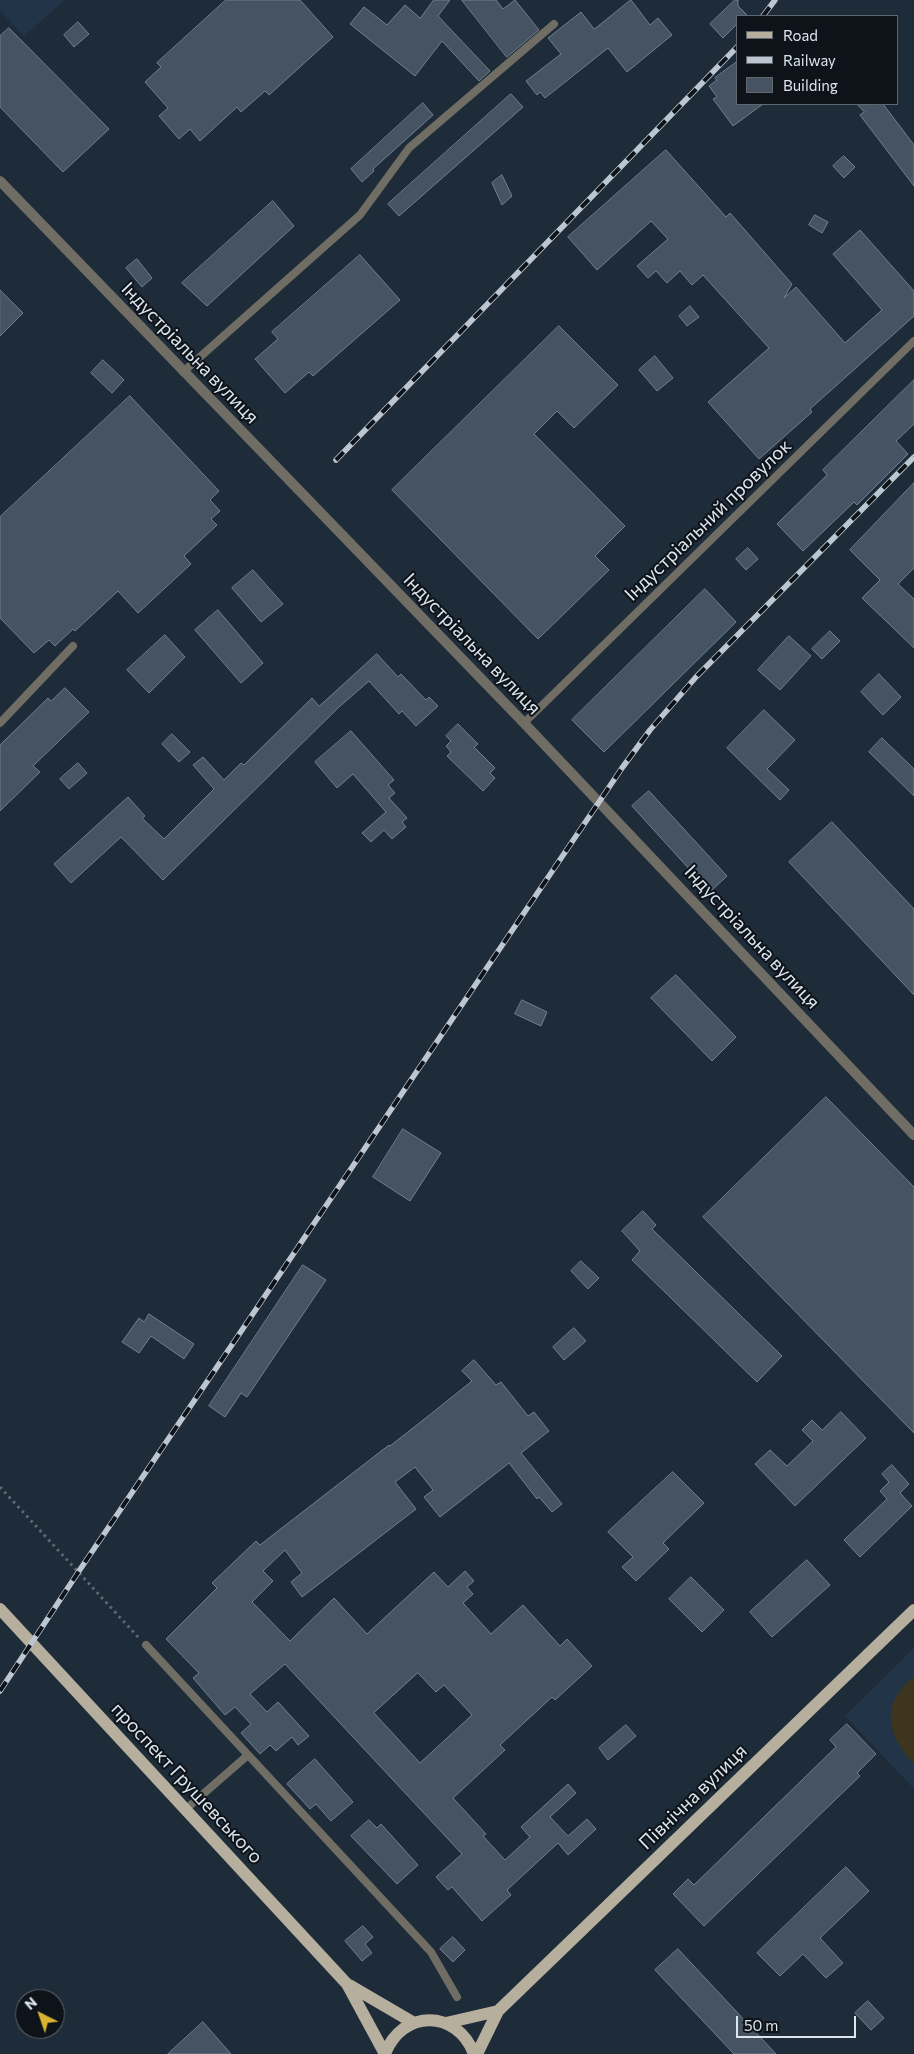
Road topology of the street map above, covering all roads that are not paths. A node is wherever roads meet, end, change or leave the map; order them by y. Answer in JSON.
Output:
{"nodes":[{"id":1,"x":554,"y":24,"type":"dead end"},
{"id":2,"x":0,"y":181,"type":"edge"},
{"id":3,"x":914,"y":341,"type":"edge"},
{"id":4,"x":183,"y":372,"type":"junction"},
{"id":5,"x":73,"y":646,"type":"dead end"},
{"id":6,"x":0,"y":723,"type":"edge"},
{"id":7,"x":524,"y":723,"type":"junction"},
{"id":8,"x":914,"y":1135,"type":"edge"},
{"id":9,"x":0,"y":1609,"type":"edge"},
{"id":10,"x":914,"y":1610,"type":"edge"},
{"id":11,"x":146,"y":1646,"type":"road end"},
{"id":12,"x":248,"y":1755,"type":"junction"},
{"id":13,"x":186,"y":1809,"type":"junction"},
{"id":14,"x":347,"y":1984,"type":"junction"},
{"id":15,"x":457,"y":1997,"type":"dead end"},
{"id":16,"x":498,"y":2011,"type":"junction"},
{"id":17,"x":414,"y":2023,"type":"junction"},
{"id":18,"x":446,"y":2023,"type":"junction"},
{"id":19,"x":385,"y":2054,"type":"edge"},
{"id":20,"x":475,"y":2054,"type":"edge"}],
"edges":[{"from":1,"to":4,"type":"lane"},
{"from":2,"to":4,"type":"street","name":"Індустріальна вулиця"},
{"from":3,"to":7,"type":"lane","name":"Індустріальний провулок"},
{"from":4,"to":7,"type":"street","name":"Індустріальна вулиця"},
{"from":5,"to":6,"type":"lane"},
{"from":7,"to":8,"type":"street","name":"Індустріальна вулиця"},
{"from":9,"to":13,"type":"main road","name":"проспект Грушевського"},
{"from":10,"to":16,"type":"main road","name":"Північна вулиця"},
{"from":11,"to":12,"type":"lane"},
{"from":12,"to":13,"type":"lane"},
{"from":12,"to":15,"type":"lane"},
{"from":13,"to":14,"type":"main road","name":"проспект Грушевського"},
{"from":14,"to":17,"type":"main road","name":"проспект Грушевського"},
{"from":14,"to":19,"type":"main road","name":"проспект Грушевського"},
{"from":16,"to":18,"type":"main road"},
{"from":16,"to":20,"type":"main road","name":"Північна вулиця"},
{"from":17,"to":18,"type":"main road"},
{"from":17,"to":19,"type":"main road"},
{"from":18,"to":20,"type":"main road"}]}
